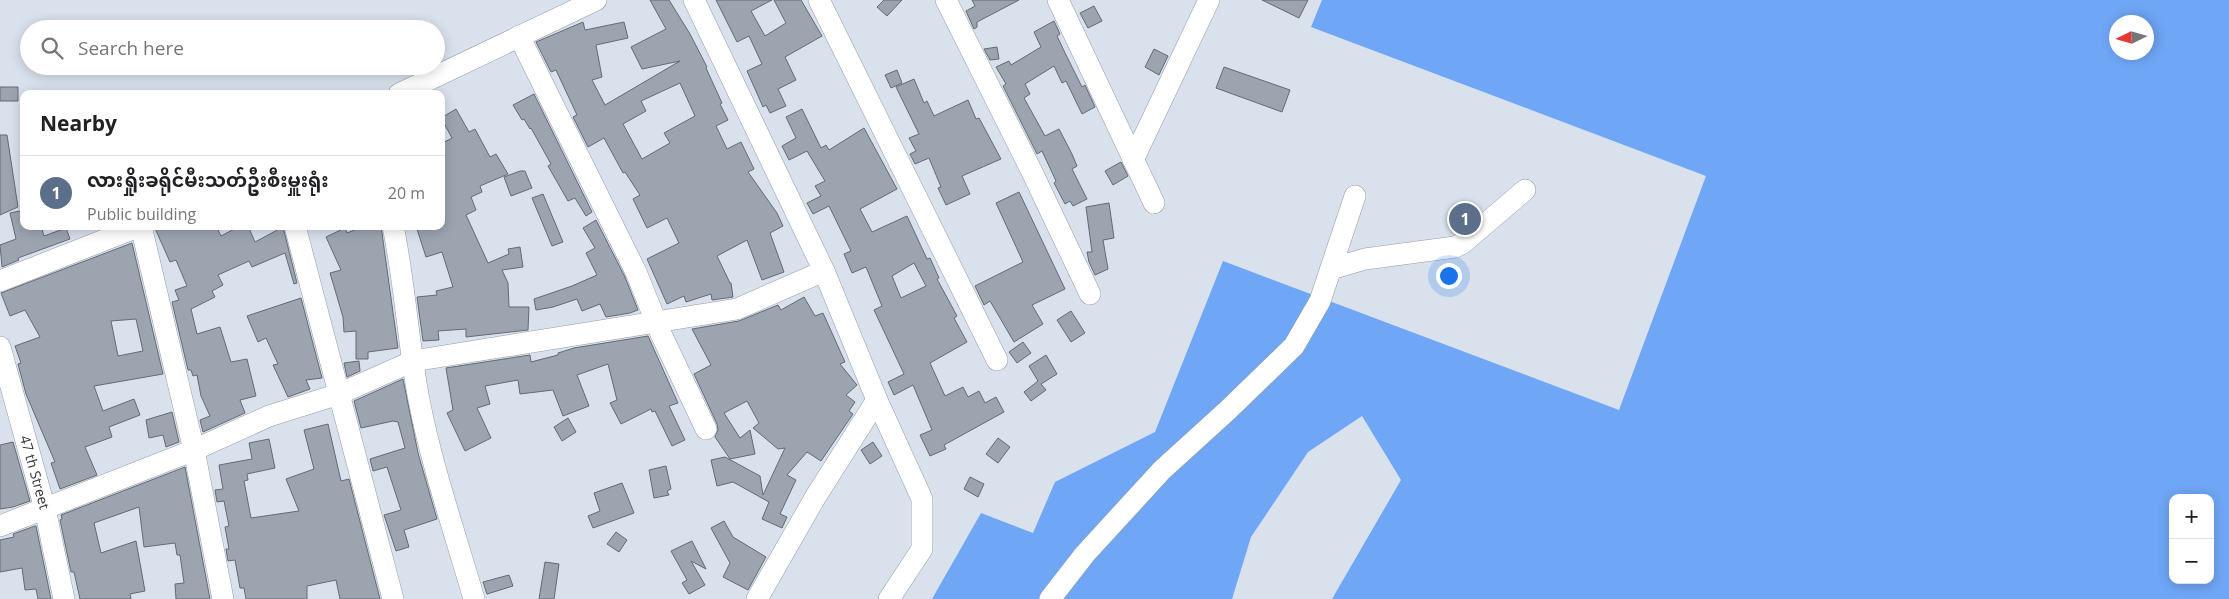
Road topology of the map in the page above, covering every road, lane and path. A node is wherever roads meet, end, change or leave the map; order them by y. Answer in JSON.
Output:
{"nodes":[{"id":1,"x":596,"y":0,"type":"edge"},
{"id":2,"x":694,"y":0,"type":"edge"},
{"id":3,"x":819,"y":0,"type":"edge"},
{"id":4,"x":946,"y":0,"type":"edge"},
{"id":5,"x":1058,"y":0,"type":"edge"},
{"id":6,"x":1209,"y":0,"type":"edge"},
{"id":7,"x":519,"y":36,"type":"junction"},
{"id":8,"x":445,"y":72,"type":"edge"},
{"id":9,"x":438,"y":75,"type":"edge"},
{"id":10,"x":407,"y":90,"type":"edge"},
{"id":11,"x":1133,"y":160,"type":"junction"},
{"id":12,"x":1525,"y":190,"type":"dead end"},
{"id":13,"x":1355,"y":196,"type":"dead end"},
{"id":14,"x":1154,"y":203,"type":"dead end"},
{"id":15,"x":130,"y":230,"type":"edge"},
{"id":16,"x":141,"y":230,"type":"edge"},
{"id":17,"x":296,"y":230,"type":"edge"},
{"id":18,"x":394,"y":230,"type":"edge"},
{"id":19,"x":1331,"y":269,"type":"junction"},
{"id":20,"x":824,"y":271,"type":"junction"},
{"id":21,"x":0,"y":281,"type":"edge"},
{"id":22,"x":1090,"y":294,"type":"dead end"},
{"id":23,"x":657,"y":321,"type":"junction"},
{"id":24,"x":0,"y":347,"type":"edge"},
{"id":25,"x":997,"y":360,"type":"dead end"},
{"id":26,"x":413,"y":361,"type":"junction"},
{"id":27,"x":339,"y":394,"type":"junction"},
{"id":28,"x":876,"y":400,"type":"junction"},
{"id":29,"x":706,"y":429,"type":"dead end"},
{"id":30,"x":194,"y":450,"type":"junction"},
{"id":31,"x":45,"y":509,"type":"junction"},
{"id":32,"x":0,"y":526,"type":"edge"},
{"id":33,"x":64,"y":599,"type":"edge"},
{"id":34,"x":223,"y":599,"type":"edge"},
{"id":35,"x":393,"y":599,"type":"edge"},
{"id":36,"x":474,"y":599,"type":"edge"},
{"id":37,"x":757,"y":599,"type":"edge"},
{"id":38,"x":889,"y":599,"type":"edge"},
{"id":39,"x":1050,"y":599,"type":"edge"}],
"edges":[{"from":1,"to":7,"type":"street"},
{"from":2,"to":20,"type":"street"},
{"from":3,"to":25,"type":"street"},
{"from":4,"to":22,"type":"street"},
{"from":5,"to":11,"type":"street"},
{"from":6,"to":11,"type":"street"},
{"from":7,"to":8,"type":"street"},
{"from":7,"to":23,"type":"street"},
{"from":9,"to":10,"type":"street"},
{"from":11,"to":14,"type":"street"},
{"from":12,"to":19,"type":"street"},
{"from":13,"to":19,"type":"street"},
{"from":15,"to":21,"type":"street"},
{"from":16,"to":30,"type":"street"},
{"from":17,"to":27,"type":"street"},
{"from":18,"to":26,"type":"street"},
{"from":19,"to":39,"type":"street"},
{"from":20,"to":23,"type":"street"},
{"from":20,"to":28,"type":"street"},
{"from":23,"to":26,"type":"street"},
{"from":23,"to":29,"type":"street"},
{"from":24,"to":31,"type":"street","name":"47 th Street"},
{"from":26,"to":27,"type":"street"},
{"from":26,"to":36,"type":"street"},
{"from":27,"to":30,"type":"street"},
{"from":27,"to":35,"type":"street"},
{"from":28,"to":37,"type":"street"},
{"from":28,"to":38,"type":"street"},
{"from":30,"to":31,"type":"street"},
{"from":30,"to":34,"type":"street"},
{"from":31,"to":32,"type":"street"},
{"from":31,"to":33,"type":"street","name":"47 th Street"}]}
